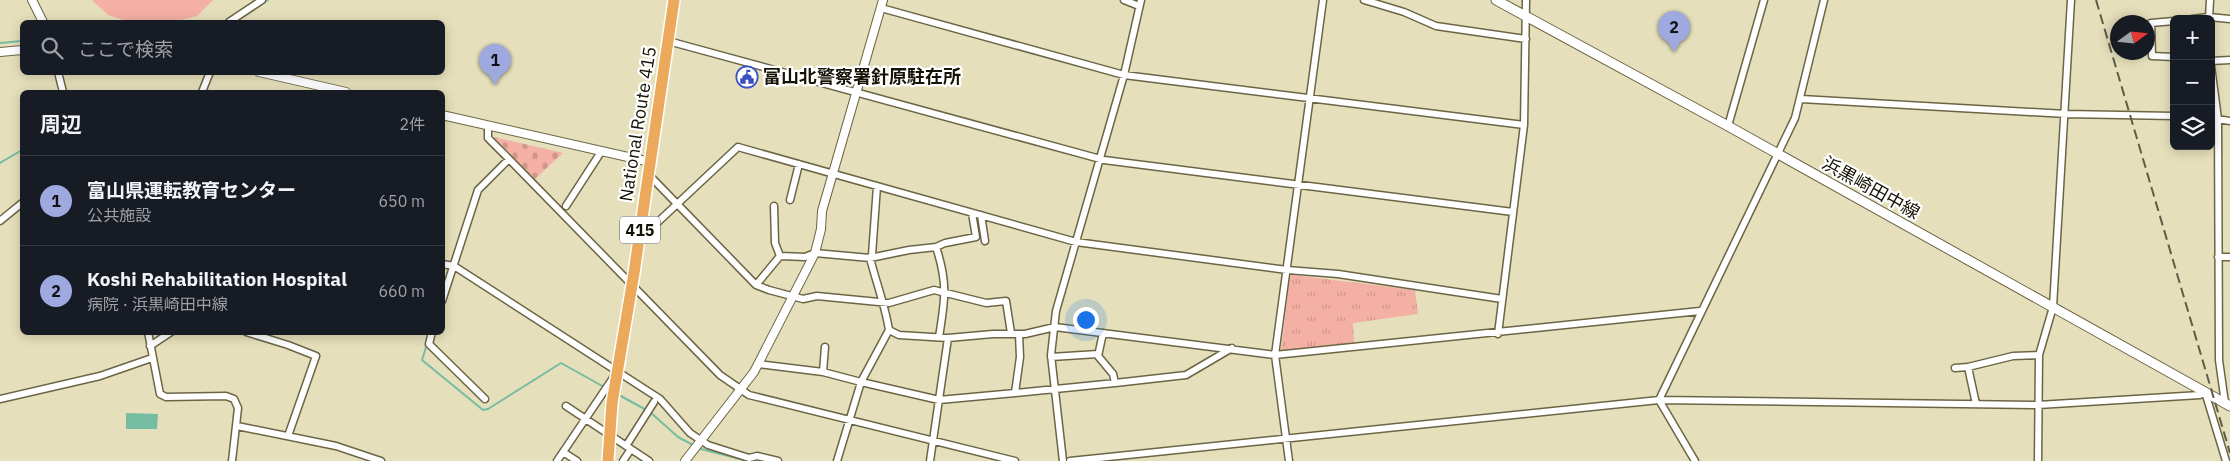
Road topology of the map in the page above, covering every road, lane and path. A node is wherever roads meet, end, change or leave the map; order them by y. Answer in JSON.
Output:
{"nodes":[{"id":1,"x":32,"y":0,"type":"edge"},
{"id":2,"x":262,"y":0,"type":"edge"},
{"id":3,"x":674,"y":0,"type":"edge"},
{"id":4,"x":1124,"y":0,"type":"edge"},
{"id":5,"x":1323,"y":0,"type":"edge"},
{"id":6,"x":1364,"y":0,"type":"edge"},
{"id":7,"x":1496,"y":0,"type":"edge"},
{"id":8,"x":1526,"y":0,"type":"edge"},
{"id":9,"x":1764,"y":0,"type":"edge"},
{"id":10,"x":1824,"y":0,"type":"edge"},
{"id":11,"x":2071,"y":0,"type":"edge"},
{"id":12,"x":2210,"y":0,"type":"edge"},
{"id":13,"x":1140,"y":3,"type":"edge"},
{"id":14,"x":882,"y":4,"type":"edge"},
{"id":15,"x":2209,"y":15,"type":"edge"},
{"id":16,"x":1526,"y":17,"type":"junction"},
{"id":17,"x":2215,"y":18,"type":"edge"},
{"id":18,"x":2230,"y":19,"type":"edge"},
{"id":19,"x":42,"y":20,"type":"edge"},
{"id":20,"x":232,"y":20,"type":"edge"},
{"id":21,"x":2170,"y":21,"type":"edge"},
{"id":22,"x":1526,"y":39,"type":"junction"},
{"id":23,"x":668,"y":41,"type":"junction"},
{"id":24,"x":20,"y":50,"type":"edge"},
{"id":25,"x":0,"y":52,"type":"edge"},
{"id":26,"x":2170,"y":58,"type":"edge"},
{"id":27,"x":2230,"y":60,"type":"edge"},
{"id":28,"x":2215,"y":61,"type":"edge"},
{"id":29,"x":59,"y":75,"type":"edge"},
{"id":30,"x":209,"y":75,"type":"edge"},
{"id":31,"x":272,"y":75,"type":"edge"},
{"id":32,"x":1124,"y":75,"type":"junction"},
{"id":33,"x":63,"y":90,"type":"edge"},
{"id":34,"x":203,"y":90,"type":"edge"},
{"id":35,"x":337,"y":90,"type":"edge"},
{"id":36,"x":857,"y":92,"type":"junction"},
{"id":37,"x":1310,"y":98,"type":"junction"},
{"id":38,"x":1801,"y":98,"type":"junction"},
{"id":39,"x":2066,"y":114,"type":"junction"},
{"id":40,"x":445,"y":116,"type":"edge"},
{"id":41,"x":2170,"y":116,"type":"edge"},
{"id":42,"x":2215,"y":118,"type":"edge"},
{"id":43,"x":2230,"y":121,"type":"edge"},
{"id":44,"x":1524,"y":125,"type":"junction"},
{"id":45,"x":488,"y":126,"type":"junction"},
{"id":46,"x":1728,"y":126,"type":"junction"},
{"id":47,"x":2215,"y":150,"type":"edge"},
{"id":48,"x":601,"y":152,"type":"junction"},
{"id":49,"x":1776,"y":154,"type":"junction"},
{"id":50,"x":509,"y":159,"type":"junction"},
{"id":51,"x":1100,"y":159,"type":"junction"},
{"id":52,"x":799,"y":164,"type":"junction"},
{"id":53,"x":649,"y":168,"type":"junction"},
{"id":54,"x":833,"y":174,"type":"junction"},
{"id":55,"x":1299,"y":184,"type":"junction"},
{"id":56,"x":877,"y":186,"type":"junction"},
{"id":57,"x":790,"y":200,"type":"dead end"},
{"id":58,"x":678,"y":204,"type":"junction"},
{"id":59,"x":20,"y":206,"type":"edge"},
{"id":60,"x":566,"y":206,"type":"dead end"},
{"id":61,"x":774,"y":206,"type":"dead end"},
{"id":62,"x":972,"y":212,"type":"junction"},
{"id":63,"x":1513,"y":212,"type":"junction"},
{"id":64,"x":982,"y":215,"type":"junction"},
{"id":65,"x":0,"y":221,"type":"edge"},
{"id":66,"x":639,"y":237,"type":"junction"},
{"id":67,"x":984,"y":241,"type":"dead end"},
{"id":68,"x":1076,"y":242,"type":"junction"},
{"id":69,"x":936,"y":247,"type":"junction"},
{"id":70,"x":815,"y":253,"type":"junction"},
{"id":71,"x":780,"y":256,"type":"junction"},
{"id":72,"x":2218,"y":257,"type":"junction"},
{"id":73,"x":2230,"y":257,"type":"edge"},
{"id":74,"x":870,"y":258,"type":"junction"},
{"id":75,"x":445,"y":264,"type":"edge"},
{"id":76,"x":454,"y":266,"type":"junction"},
{"id":77,"x":1287,"y":270,"type":"junction"},
{"id":78,"x":632,"y":285,"type":"junction"},
{"id":79,"x":756,"y":285,"type":"junction"},
{"id":80,"x":445,"y":292,"type":"edge"},
{"id":81,"x":946,"y":293,"type":"junction"},
{"id":82,"x":793,"y":297,"type":"junction"},
{"id":83,"x":1502,"y":299,"type":"junction"},
{"id":84,"x":881,"y":302,"type":"junction"},
{"id":85,"x":2053,"y":307,"type":"junction"},
{"id":86,"x":1700,"y":311,"type":"junction"},
{"id":87,"x":1054,"y":327,"type":"junction"},
{"id":88,"x":889,"y":330,"type":"junction"},
{"id":89,"x":1011,"y":333,"type":"junction"},
{"id":90,"x":1103,"y":333,"type":"junction"},
{"id":91,"x":1019,"y":334,"type":"junction"},
{"id":92,"x":1498,"y":334,"type":"junction"},
{"id":93,"x":148,"y":335,"type":"edge"},
{"id":94,"x":167,"y":335,"type":"edge"},
{"id":95,"x":263,"y":335,"type":"edge"},
{"id":96,"x":431,"y":335,"type":"edge"},
{"id":97,"x":939,"y":337,"type":"junction"},
{"id":98,"x":948,"y":338,"type":"junction"},
{"id":99,"x":150,"y":346,"type":"junction"},
{"id":100,"x":825,"y":347,"type":"dead end"},
{"id":101,"x":1232,"y":348,"type":"junction"},
{"id":102,"x":1098,"y":354,"type":"junction"},
{"id":103,"x":1275,"y":355,"type":"junction"},
{"id":104,"x":2038,"y":355,"type":"junction"},
{"id":105,"x":1051,"y":357,"type":"junction"},
{"id":106,"x":152,"y":358,"type":"junction"},
{"id":107,"x":758,"y":364,"type":"junction"},
{"id":108,"x":1968,"y":367,"type":"junction"},
{"id":109,"x":1955,"y":368,"type":"dead end"},
{"id":110,"x":617,"y":372,"type":"junction"},
{"id":111,"x":822,"y":372,"type":"junction"},
{"id":112,"x":861,"y":382,"type":"junction"},
{"id":113,"x":1115,"y":383,"type":"junction"},
{"id":114,"x":1054,"y":388,"type":"junction"},
{"id":115,"x":2227,"y":389,"type":"edge"},
{"id":116,"x":741,"y":390,"type":"junction"},
{"id":117,"x":2205,"y":392,"type":"junction"},
{"id":118,"x":1016,"y":393,"type":"junction"},
{"id":119,"x":485,"y":399,"type":"dead end"},
{"id":120,"x":0,"y":400,"type":"edge"},
{"id":121,"x":939,"y":400,"type":"junction"},
{"id":122,"x":1659,"y":400,"type":"junction"},
{"id":123,"x":654,"y":402,"type":"dead end"},
{"id":124,"x":1976,"y":404,"type":"junction"},
{"id":125,"x":2228,"y":404,"type":"edge"},
{"id":126,"x":2038,"y":405,"type":"junction"},
{"id":127,"x":566,"y":406,"type":"dead end"},
{"id":128,"x":586,"y":419,"type":"junction"},
{"id":129,"x":848,"y":419,"type":"junction"},
{"id":130,"x":237,"y":426,"type":"junction"},
{"id":131,"x":609,"y":435,"type":"junction"},
{"id":132,"x":288,"y":436,"type":"junction"},
{"id":133,"x":1286,"y":437,"type":"junction"},
{"id":134,"x":702,"y":439,"type":"junction"},
{"id":135,"x":934,"y":441,"type":"junction"},
{"id":136,"x":628,"y":448,"type":"junction"},
{"id":137,"x":563,"y":452,"type":"junction"},
{"id":138,"x":232,"y":461,"type":"edge"},
{"id":139,"x":381,"y":461,"type":"edge"},
{"id":140,"x":557,"y":461,"type":"edge"},
{"id":141,"x":577,"y":461,"type":"edge"},
{"id":142,"x":608,"y":461,"type":"edge"},
{"id":143,"x":623,"y":461,"type":"edge"},
{"id":144,"x":649,"y":461,"type":"edge"},
{"id":145,"x":685,"y":461,"type":"edge"},
{"id":146,"x":778,"y":461,"type":"edge"},
{"id":147,"x":837,"y":461,"type":"edge"},
{"id":148,"x":930,"y":461,"type":"edge"},
{"id":149,"x":1015,"y":461,"type":"edge"},
{"id":150,"x":1063,"y":461,"type":"edge"},
{"id":151,"x":1070,"y":461,"type":"edge"},
{"id":152,"x":1289,"y":461,"type":"edge"},
{"id":153,"x":1695,"y":461,"type":"edge"},
{"id":154,"x":2038,"y":461,"type":"edge"},
{"id":155,"x":2226,"y":461,"type":"edge"}],
"edges":[{"from":1,"to":19,"type":"street"},
{"from":2,"to":20,"type":"street"},
{"from":3,"to":23,"type":"highway","name":"National Route 415","number":"415"},
{"from":4,"to":13,"type":"street"},
{"from":5,"to":37,"type":"street"},
{"from":6,"to":22,"type":"street"},
{"from":7,"to":16,"type":"main road","name":"浜黒崎田中線"},
{"from":8,"to":16,"type":"street"},
{"from":9,"to":46,"type":"street"},
{"from":10,"to":38,"type":"street"},
{"from":11,"to":39,"type":"street"},
{"from":12,"to":15,"type":"street"},
{"from":13,"to":32,"type":"street"},
{"from":14,"to":32,"type":"street"},
{"from":14,"to":36,"type":"street"},
{"from":16,"to":22,"type":"street"},
{"from":16,"to":46,"type":"main road","name":"浜黒崎田中線"},
{"from":17,"to":18,"type":"street"},
{"from":21,"to":26,"type":"street"},
{"from":22,"to":44,"type":"street"},
{"from":23,"to":36,"type":"street"},
{"from":23,"to":53,"type":"highway","name":"National Route 415","number":"415"},
{"from":24,"to":25,"type":"street"},
{"from":27,"to":28,"type":"street"},
{"from":29,"to":33,"type":"street"},
{"from":30,"to":34,"type":"street"},
{"from":31,"to":35,"type":"street"},
{"from":32,"to":37,"type":"street"},
{"from":32,"to":51,"type":"street"},
{"from":36,"to":51,"type":"street"},
{"from":36,"to":54,"type":"street"},
{"from":37,"to":44,"type":"street"},
{"from":37,"to":55,"type":"street"},
{"from":38,"to":39,"type":"street"},
{"from":38,"to":49,"type":"street"},
{"from":39,"to":41,"type":"street"},
{"from":39,"to":85,"type":"street"},
{"from":40,"to":45,"type":"street"},
{"from":42,"to":43,"type":"street"},
{"from":44,"to":63,"type":"street"},
{"from":45,"to":48,"type":"street"},
{"from":45,"to":50,"type":"street"},
{"from":46,"to":49,"type":"main road","name":"浜黒崎田中線"},
{"from":47,"to":72,"type":"street"},
{"from":48,"to":53,"type":"street"},
{"from":48,"to":60,"type":"street"},
{"from":49,"to":85,"type":"main road","name":"浜黒崎田中線"},
{"from":49,"to":86,"type":"street"},
{"from":50,"to":76,"type":"street"},
{"from":50,"to":78,"type":"street"},
{"from":51,"to":55,"type":"street"},
{"from":51,"to":68,"type":"street"},
{"from":52,"to":54,"type":"street"},
{"from":52,"to":57,"type":"street"},
{"from":52,"to":58,"type":"street"},
{"from":53,"to":58,"type":"street"},
{"from":53,"to":66,"type":"highway","name":"National Route 415","number":"415"},
{"from":54,"to":56,"type":"street"},
{"from":54,"to":70,"type":"street"},
{"from":55,"to":63,"type":"street"},
{"from":55,"to":77,"type":"street"},
{"from":56,"to":62,"type":"street"},
{"from":56,"to":74,"type":"street"},
{"from":58,"to":66,"type":"street"},
{"from":58,"to":79,"type":"street"},
{"from":59,"to":65,"type":"street"},
{"from":61,"to":71,"type":"street"},
{"from":62,"to":64,"type":"street"},
{"from":62,"to":69,"type":"street"},
{"from":63,"to":83,"type":"street"},
{"from":64,"to":67,"type":"street"},
{"from":64,"to":68,"type":"street"},
{"from":66,"to":78,"type":"highway","name":"National Route 415","number":"415"},
{"from":68,"to":77,"type":"street"},
{"from":68,"to":87,"type":"street"},
{"from":69,"to":74,"type":"street"},
{"from":69,"to":81,"type":"street"},
{"from":70,"to":71,"type":"street"},
{"from":70,"to":74,"type":"street"},
{"from":70,"to":82,"type":"street"},
{"from":71,"to":79,"type":"street"},
{"from":72,"to":73,"type":"street"},
{"from":72,"to":115,"type":"street"},
{"from":74,"to":84,"type":"street"},
{"from":75,"to":76,"type":"street"},
{"from":76,"to":80,"type":"street"},
{"from":76,"to":110,"type":"street"},
{"from":77,"to":83,"type":"street"},
{"from":77,"to":103,"type":"street"},
{"from":78,"to":110,"type":"highway","name":"National Route 415","number":"415"},
{"from":78,"to":116,"type":"street"},
{"from":79,"to":82,"type":"street"},
{"from":81,"to":84,"type":"street"},
{"from":81,"to":89,"type":"street"},
{"from":81,"to":97,"type":"street"},
{"from":82,"to":84,"type":"street"},
{"from":82,"to":107,"type":"street"},
{"from":83,"to":92,"type":"street"},
{"from":84,"to":88,"type":"street"},
{"from":85,"to":104,"type":"street"},
{"from":85,"to":117,"type":"main road","name":"浜黒崎田中線"},
{"from":86,"to":92,"type":"street"},
{"from":86,"to":122,"type":"street"},
{"from":87,"to":90,"type":"street"},
{"from":87,"to":91,"type":"street"},
{"from":87,"to":105,"type":"street"},
{"from":88,"to":97,"type":"street"},
{"from":88,"to":112,"type":"street"},
{"from":89,"to":91,"type":"street"},
{"from":89,"to":98,"type":"street"},
{"from":90,"to":101,"type":"street"},
{"from":90,"to":102,"type":"street"},
{"from":91,"to":118,"type":"street"},
{"from":92,"to":103,"type":"street"},
{"from":93,"to":99,"type":"street"},
{"from":94,"to":99,"type":"street"},
{"from":95,"to":132,"type":"street"},
{"from":96,"to":119,"type":"street"},
{"from":97,"to":98,"type":"street"},
{"from":98,"to":121,"type":"street"},
{"from":99,"to":106,"type":"street"},
{"from":100,"to":111,"type":"street"},
{"from":101,"to":103,"type":"street"},
{"from":101,"to":113,"type":"street"},
{"from":102,"to":105,"type":"street"},
{"from":102,"to":113,"type":"street"},
{"from":103,"to":133,"type":"street"},
{"from":104,"to":108,"type":"street"},
{"from":104,"to":126,"type":"street"},
{"from":105,"to":114,"type":"street"},
{"from":106,"to":120,"type":"street"},
{"from":106,"to":130,"type":"street"},
{"from":107,"to":111,"type":"street"},
{"from":107,"to":116,"type":"street"},
{"from":108,"to":109,"type":"street"},
{"from":108,"to":124,"type":"street"},
{"from":110,"to":128,"type":"street"},
{"from":110,"to":131,"type":"highway","name":"National Route 415","number":"415"},
{"from":110,"to":134,"type":"street"},
{"from":111,"to":112,"type":"street"},
{"from":112,"to":121,"type":"street"},
{"from":112,"to":129,"type":"street"},
{"from":113,"to":114,"type":"street"},
{"from":114,"to":118,"type":"street"},
{"from":114,"to":150,"type":"street"},
{"from":115,"to":125,"type":"street"},
{"from":116,"to":129,"type":"street"},
{"from":116,"to":134,"type":"street"},
{"from":117,"to":125,"type":"main road","name":"浜黒崎田中線"},
{"from":117,"to":126,"type":"street"},
{"from":117,"to":155,"type":"street"},
{"from":118,"to":121,"type":"street"},
{"from":121,"to":135,"type":"street"},
{"from":122,"to":124,"type":"street"},
{"from":122,"to":133,"type":"street"},
{"from":122,"to":153,"type":"street"},
{"from":123,"to":136,"type":"street"},
{"from":124,"to":126,"type":"street"},
{"from":126,"to":154,"type":"street"},
{"from":127,"to":128,"type":"street"},
{"from":128,"to":131,"type":"street"},
{"from":128,"to":137,"type":"street"},
{"from":129,"to":135,"type":"street"},
{"from":129,"to":147,"type":"street"},
{"from":130,"to":132,"type":"street"},
{"from":130,"to":138,"type":"street"},
{"from":131,"to":136,"type":"street"},
{"from":131,"to":142,"type":"highway","name":"National Route 415","number":"415"},
{"from":132,"to":139,"type":"street"},
{"from":133,"to":151,"type":"street"},
{"from":133,"to":152,"type":"street"},
{"from":134,"to":145,"type":"street"},
{"from":134,"to":146,"type":"street"},
{"from":135,"to":148,"type":"street"},
{"from":135,"to":149,"type":"street"},
{"from":136,"to":143,"type":"street"},
{"from":136,"to":144,"type":"street"},
{"from":137,"to":140,"type":"street"},
{"from":137,"to":141,"type":"street"}]}
